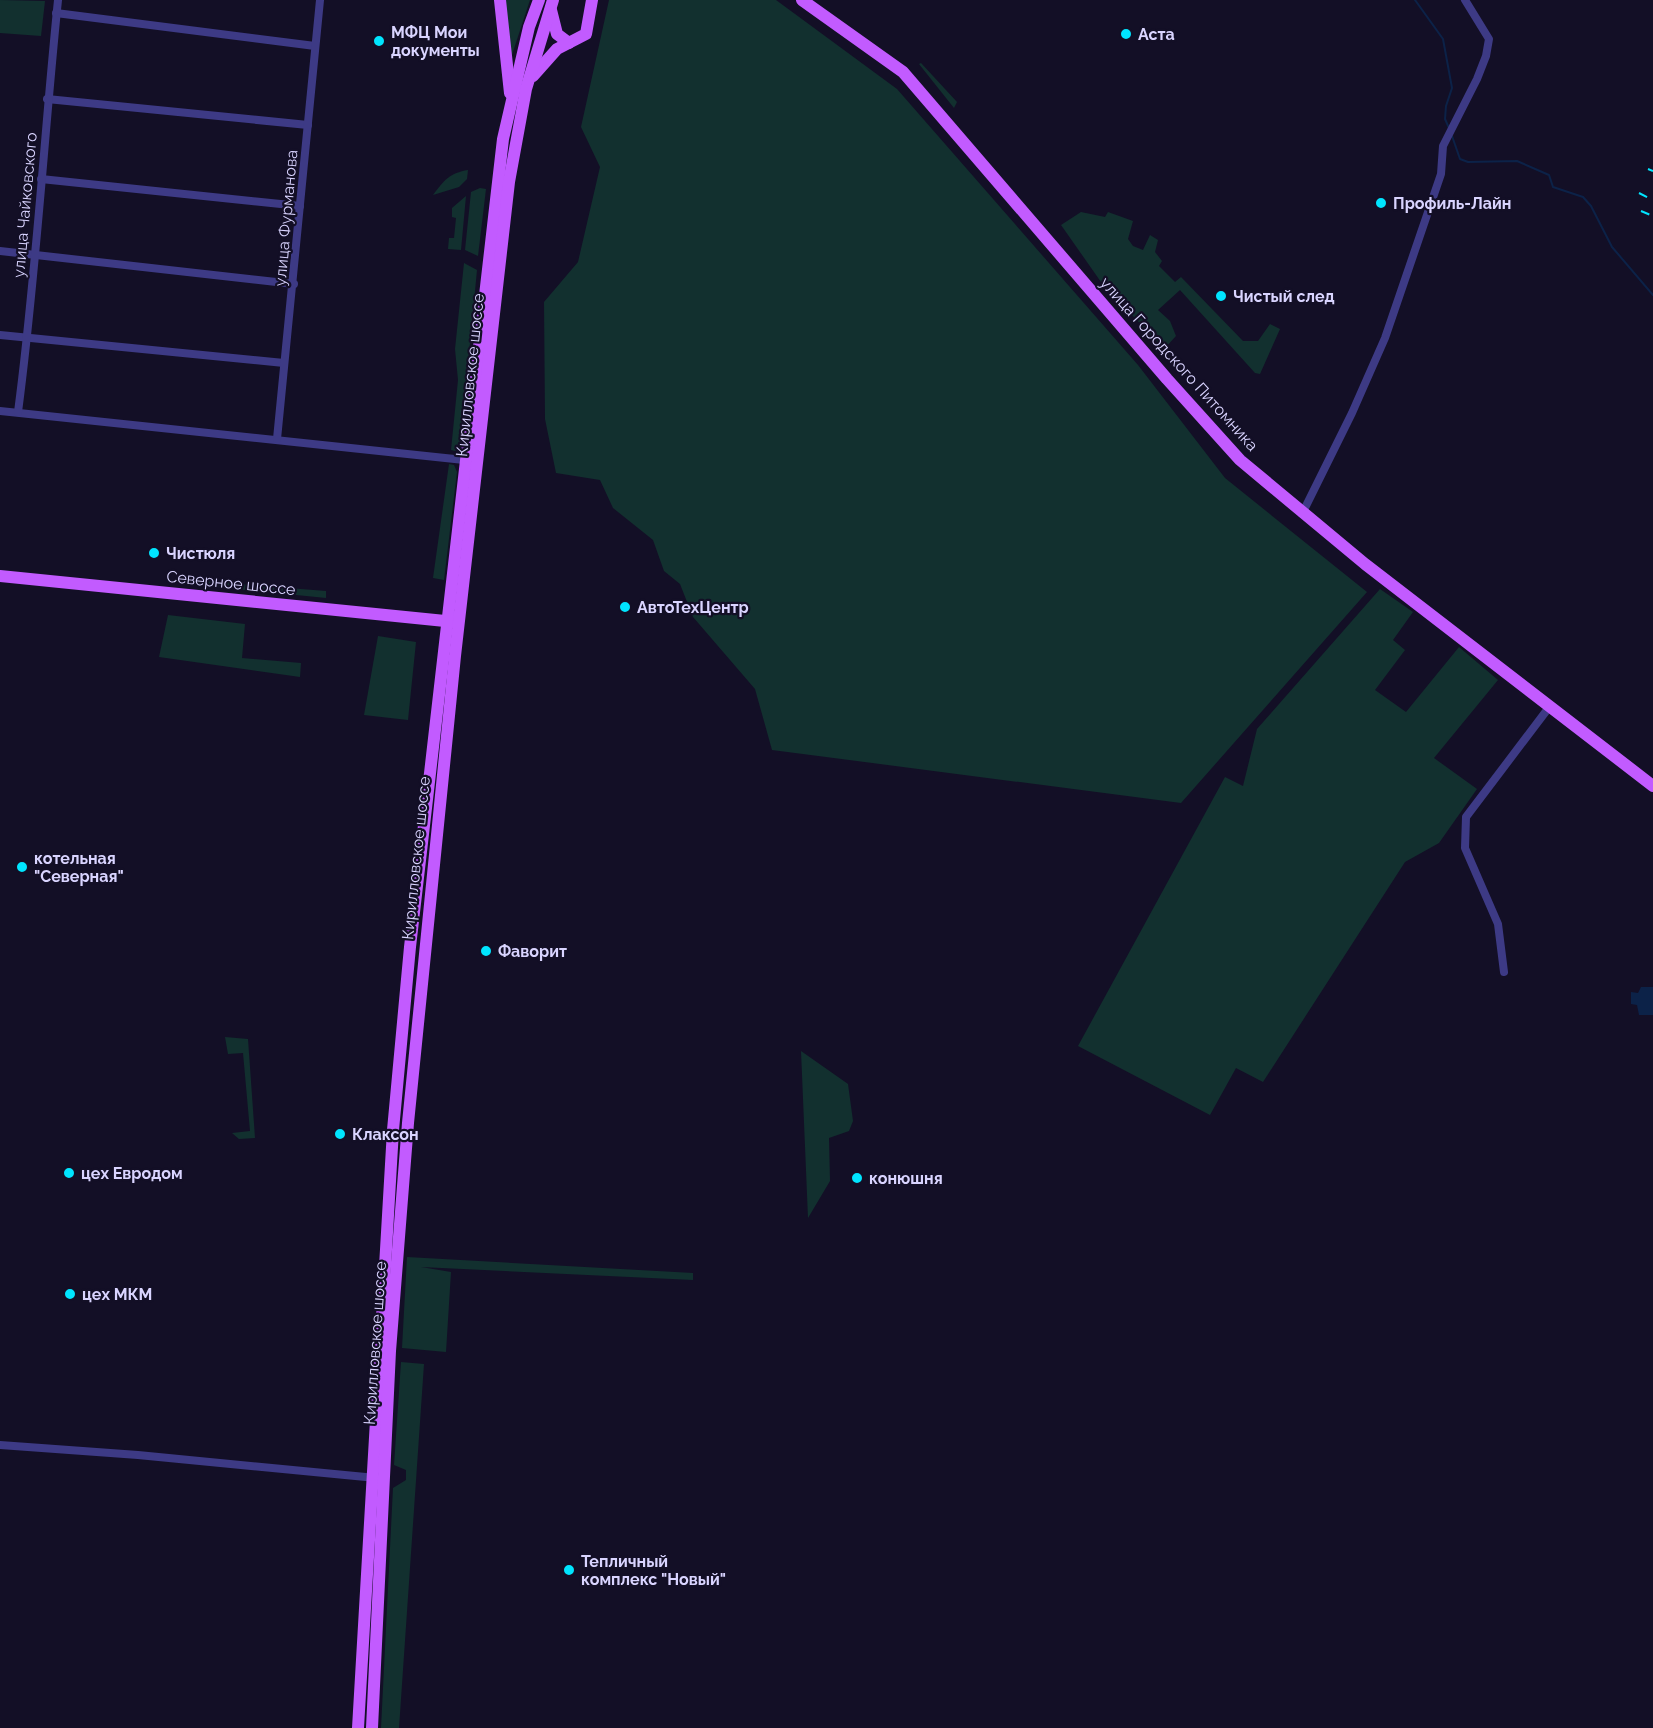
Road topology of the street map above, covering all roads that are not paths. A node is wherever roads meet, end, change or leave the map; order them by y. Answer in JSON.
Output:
{"nodes":[{"id":1,"x":58,"y":0,"type":"edge"},
{"id":2,"x":320,"y":0,"type":"edge"},
{"id":3,"x":500,"y":0,"type":"edge"},
{"id":4,"x":592,"y":0,"type":"edge"},
{"id":5,"x":802,"y":0,"type":"edge"},
{"id":6,"x":1465,"y":0,"type":"edge"},
{"id":7,"x":547,"y":1,"type":"edge"},
{"id":8,"x":56,"y":13,"type":"junction"},
{"id":9,"x":569,"y":43,"type":"junction"},
{"id":10,"x":315,"y":46,"type":"junction"},
{"id":11,"x":526,"y":89,"type":"junction"},
{"id":12,"x":47,"y":99,"type":"junction"},
{"id":13,"x":510,"y":100,"type":"junction"},
{"id":14,"x":308,"y":124,"type":"junction"},
{"id":15,"x":41,"y":179,"type":"junction"},
{"id":16,"x":300,"y":206,"type":"junction"},
{"id":17,"x":0,"y":251,"type":"edge"},
{"id":18,"x":34,"y":256,"type":"junction"},
{"id":19,"x":294,"y":284,"type":"junction"},
{"id":20,"x":0,"y":335,"type":"edge"},
{"id":21,"x":28,"y":338,"type":"junction"},
{"id":22,"x":284,"y":363,"type":"junction"},
{"id":23,"x":0,"y":411,"type":"edge"},
{"id":24,"x":18,"y":412,"type":"junction"},
{"id":25,"x":277,"y":439,"type":"junction"},
{"id":26,"x":464,"y":460,"type":"junction"},
{"id":27,"x":1302,"y":514,"type":"junction"},
{"id":28,"x":0,"y":576,"type":"edge"},
{"id":29,"x":453,"y":622,"type":"junction"},
{"id":30,"x":1550,"y":706,"type":"junction"},
{"id":31,"x":1652,"y":783,"type":"edge"},
{"id":32,"x":1504,"y":972,"type":"dead end"},
{"id":33,"x":0,"y":1445,"type":"edge"},
{"id":34,"x":377,"y":1478,"type":"junction"},
{"id":35,"x":358,"y":1728,"type":"edge"},
{"id":36,"x":372,"y":1728,"type":"edge"}],
"edges":[{"from":1,"to":8,"type":"street","name":"улица Чайковского"},
{"from":2,"to":10,"type":"street","name":"улица Фурманова"},
{"from":3,"to":13,"type":"main road"},
{"from":4,"to":9,"type":"main road"},
{"from":5,"to":27,"type":"main road","name":"улица Городского Питомника"},
{"from":6,"to":27,"type":"street"},
{"from":7,"to":9,"type":"main road"},
{"from":7,"to":11,"type":"main road","name":"Кирилловское шоссе"},
{"from":7,"to":13,"type":"main road","name":"Кирилловское шоссе"},
{"from":8,"to":10,"type":"street"},
{"from":8,"to":12,"type":"street","name":"улица Чайковского"},
{"from":9,"to":11,"type":"main road"},
{"from":10,"to":14,"type":"street","name":"улица Фурманова"},
{"from":11,"to":29,"type":"main road","name":"Кирилловское шоссе"},
{"from":12,"to":14,"type":"street"},
{"from":12,"to":15,"type":"street","name":"улица Чайковского"},
{"from":13,"to":26,"type":"main road","name":"Кирилловское шоссе"},
{"from":14,"to":16,"type":"street","name":"улица Фурманова"},
{"from":15,"to":16,"type":"street"},
{"from":15,"to":18,"type":"street","name":"улица Чайковского"},
{"from":16,"to":19,"type":"street","name":"улица Фурманова"},
{"from":17,"to":18,"type":"street"},
{"from":18,"to":19,"type":"street"},
{"from":18,"to":21,"type":"street","name":"улица Чайковского"},
{"from":19,"to":22,"type":"street","name":"улица Фурманова"},
{"from":20,"to":21,"type":"street"},
{"from":21,"to":22,"type":"street"},
{"from":21,"to":24,"type":"street","name":"улица Чайковского"},
{"from":22,"to":25,"type":"street","name":"улица Фурманова"},
{"from":23,"to":24,"type":"street"},
{"from":24,"to":25,"type":"street"},
{"from":25,"to":26,"type":"street"},
{"from":26,"to":29,"type":"main road","name":"Кирилловское шоссе"},
{"from":27,"to":30,"type":"main road","name":"улица Городского Питомника"},
{"from":28,"to":29,"type":"main road","name":"Северное шоссе"},
{"from":29,"to":34,"type":"main road","name":"Кирилловское шоссе"},
{"from":30,"to":31,"type":"main road","name":"улица Городского Питомника"},
{"from":30,"to":32,"type":"street"},
{"from":33,"to":34,"type":"street"},
{"from":34,"to":35,"type":"main road","name":"Кирилловское шоссе"},
{"from":34,"to":36,"type":"main road","name":"Кирилловское шоссе"}]}
